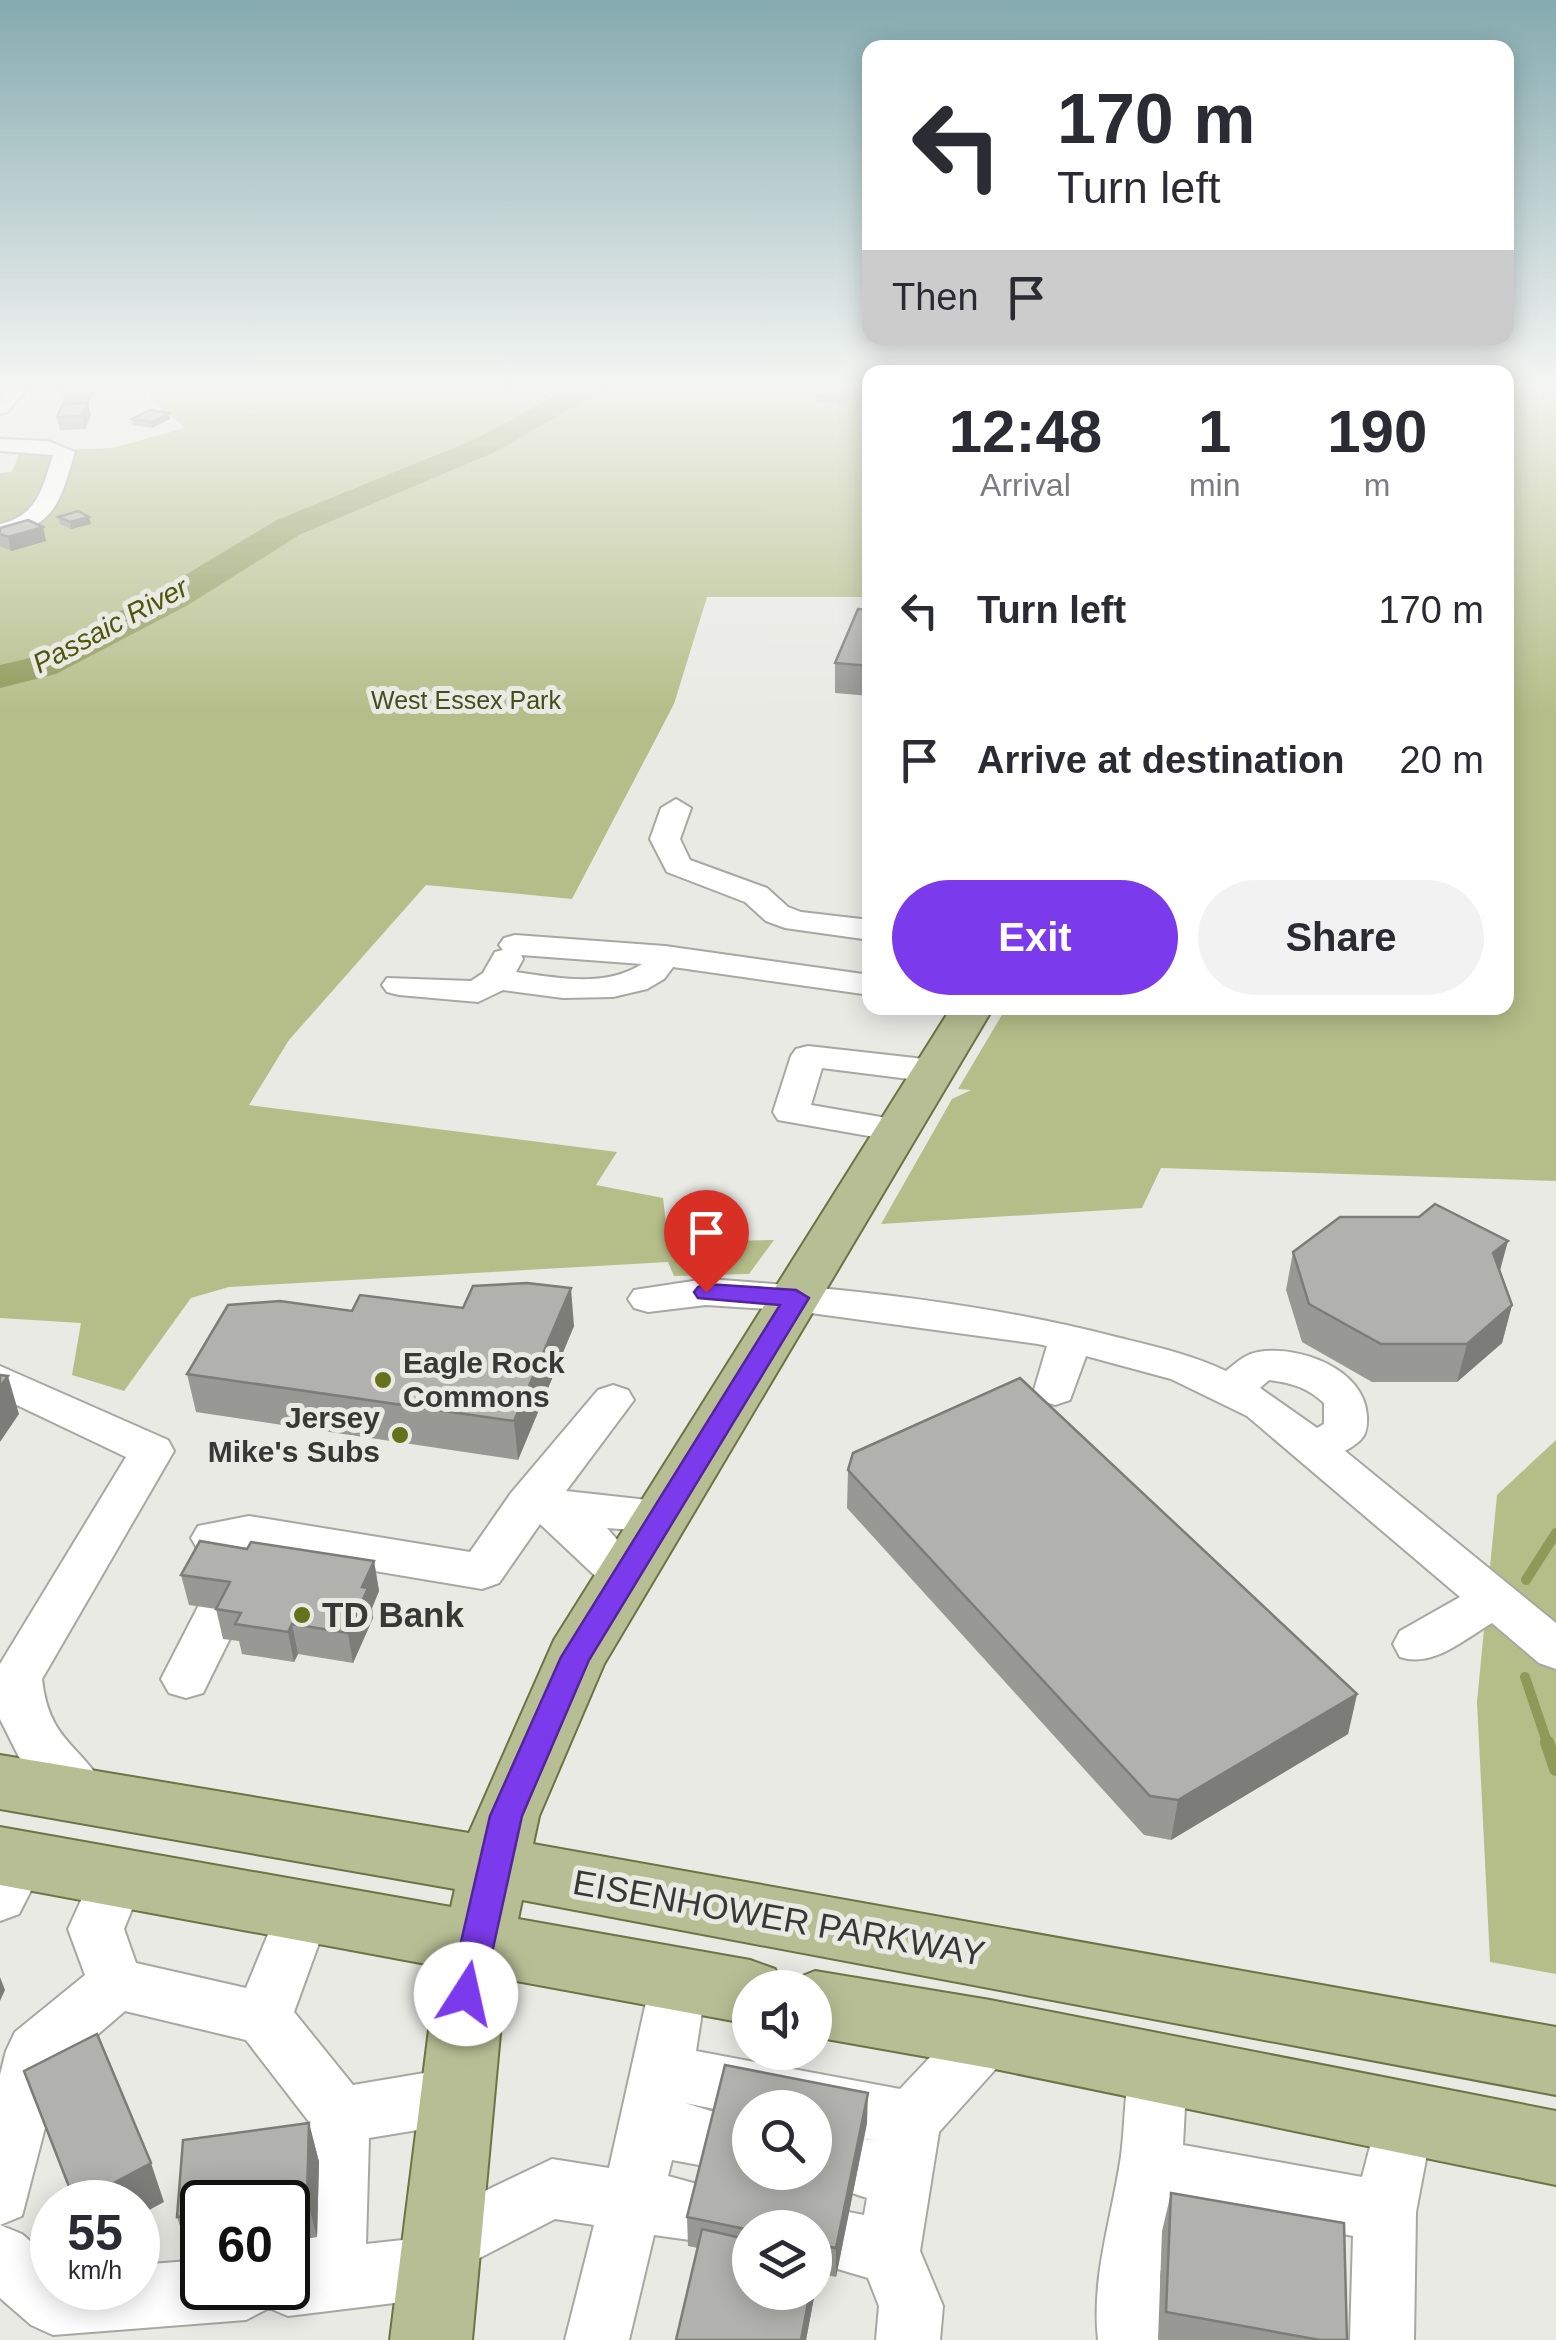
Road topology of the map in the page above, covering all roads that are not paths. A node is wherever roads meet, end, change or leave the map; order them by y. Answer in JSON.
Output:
{"nodes":[{"id":1,"x":51,"y":495,"type":"edge"},
{"id":2,"x":0,"y":531,"type":"edge"},
{"id":3,"x":676,"y":808,"type":"dead end"},
{"id":4,"x":862,"y":929,"type":"edge"},
{"id":5,"x":665,"y":956,"type":"junction"},
{"id":6,"x":496,"y":979,"type":"junction"},
{"id":7,"x":399,"y":985,"type":"dead end"},
{"id":8,"x":862,"y":985,"type":"edge"},
{"id":9,"x":968,"y":1015,"type":"edge"},
{"id":10,"x":933,"y":1071,"type":"junction"},
{"id":11,"x":897,"y":1130,"type":"junction"},
{"id":12,"x":796,"y":1298,"type":"junction"},
{"id":13,"x":648,"y":1299,"type":"dead end"},
{"id":14,"x":1071,"y":1336,"type":"junction"},
{"id":15,"x":5,"y":1386,"type":"edge"},
{"id":16,"x":1232,"y":1388,"type":"junction"},
{"id":17,"x":1055,"y":1390,"type":"dead end"},
{"id":18,"x":613,"y":1400,"type":"dead end"},
{"id":19,"x":1314,"y":1448,"type":"junction"},
{"id":20,"x":540,"y":1507,"type":"junction"},
{"id":21,"x":659,"y":1515,"type":"junction"},
{"id":22,"x":624,"y":1575,"type":"junction"},
{"id":23,"x":1493,"y":1600,"type":"junction"},
{"id":24,"x":1417,"y":1644,"type":"dead end"},
{"id":25,"x":1556,"y":1650,"type":"edge"},
{"id":26,"x":186,"y":1679,"type":"dead end"},
{"id":27,"x":9,"y":1684,"type":"edge"},
{"id":28,"x":0,"y":1782,"type":"edge"},
{"id":29,"x":82,"y":1794,"type":"junction"},
{"id":30,"x":494,"y":1866,"type":"junction"},
{"id":31,"x":7,"y":1871,"type":"edge"},
{"id":32,"x":118,"y":1878,"type":"junction"},
{"id":33,"x":304,"y":1910,"type":"junction"},
{"id":34,"x":475,"y":1943,"type":"junction"},
{"id":35,"x":680,"y":1980,"type":"junction"},
{"id":36,"x":116,"y":1984,"type":"junction"},
{"id":37,"x":732,"y":1989,"type":"edge"},
{"id":38,"x":832,"y":2007,"type":"edge"},
{"id":39,"x":263,"y":2018,"type":"junction"},
{"id":40,"x":990,"y":2034,"type":"junction"},
{"id":41,"x":1556,"y":2060,"type":"edge"},
{"id":42,"x":1158,"y":2068,"type":"junction"},
{"id":43,"x":454,"y":2096,"type":"junction"},
{"id":44,"x":656,"y":2100,"type":"junction"},
{"id":45,"x":340,"y":2114,"type":"junction"},
{"id":46,"x":1404,"y":2117,"type":"junction"},
{"id":47,"x":714,"y":2139,"type":"edge"},
{"id":48,"x":1556,"y":2148,"type":"edge"},
{"id":49,"x":890,"y":2154,"type":"junction"},
{"id":50,"x":1149,"y":2168,"type":"junction"},
{"id":51,"x":0,"y":2196,"type":"edge"},
{"id":52,"x":632,"y":2197,"type":"junction"},
{"id":53,"x":697,"y":2210,"type":"edge"},
{"id":54,"x":1384,"y":2212,"type":"junction"},
{"id":55,"x":0,"y":2256,"type":"edge"},
{"id":56,"x":311,"y":2282,"type":"edge"},
{"id":57,"x":435,"y":2284,"type":"edge"},
{"id":58,"x":180,"y":2293,"type":"edge"},
{"id":59,"x":597,"y":2340,"type":"edge"},
{"id":60,"x":908,"y":2340,"type":"edge"},
{"id":61,"x":1130,"y":2340,"type":"edge"},
{"id":62,"x":1382,"y":2340,"type":"edge"}],
"edges":[{"from":1,"to":2,"type":"street"},
{"from":3,"to":4,"type":"street"},
{"from":5,"to":6,"type":"street"},
{"from":5,"to":6,"type":"street"},
{"from":5,"to":8,"type":"street"},
{"from":6,"to":7,"type":"street"},
{"from":9,"to":10,"type":"main road"},
{"from":10,"to":11,"type":"main road"},
{"from":10,"to":11,"type":"street"},
{"from":11,"to":12,"type":"main road"},
{"from":12,"to":13,"type":"street"},
{"from":12,"to":14,"type":"street"},
{"from":12,"to":21,"type":"main road"},
{"from":14,"to":16,"type":"street"},
{"from":14,"to":17,"type":"street"},
{"from":15,"to":27,"type":"street"},
{"from":16,"to":19,"type":"street"},
{"from":16,"to":19,"type":"street"},
{"from":18,"to":20,"type":"street"},
{"from":19,"to":23,"type":"street"},
{"from":20,"to":21,"type":"street"},
{"from":20,"to":22,"type":"street"},
{"from":20,"to":26,"type":"street"},
{"from":21,"to":22,"type":"main road"},
{"from":22,"to":30,"type":"main road"},
{"from":23,"to":24,"type":"street"},
{"from":23,"to":25,"type":"street"},
{"from":27,"to":29,"type":"street"},
{"from":28,"to":29,"type":"main road","name":"EISENHOWER PARKWAY"},
{"from":29,"to":30,"type":"main road","name":"EISENHOWER PARKWAY"},
{"from":30,"to":34,"type":"main road"},
{"from":30,"to":41,"type":"main road","name":"EISENHOWER PARKWAY"},
{"from":31,"to":32,"type":"main road"},
{"from":32,"to":33,"type":"main road"},
{"from":32,"to":36,"type":"street"},
{"from":33,"to":34,"type":"main road"},
{"from":33,"to":39,"type":"street"},
{"from":34,"to":35,"type":"main road"},
{"from":34,"to":43,"type":"main road"},
{"from":35,"to":37,"type":"main road"},
{"from":35,"to":44,"type":"street"},
{"from":36,"to":39,"type":"street"},
{"from":36,"to":51,"type":"street"},
{"from":38,"to":40,"type":"main road"},
{"from":39,"to":45,"type":"street"},
{"from":40,"to":42,"type":"main road"},
{"from":40,"to":49,"type":"street"},
{"from":42,"to":46,"type":"main road"},
{"from":42,"to":50,"type":"street"},
{"from":43,"to":45,"type":"street"},
{"from":43,"to":57,"type":"main road"},
{"from":44,"to":47,"type":"street"},
{"from":44,"to":49,"type":"street"},
{"from":44,"to":52,"type":"street"},
{"from":45,"to":56,"type":"street"},
{"from":46,"to":48,"type":"main road"},
{"from":46,"to":54,"type":"street"},
{"from":49,"to":60,"type":"street"},
{"from":50,"to":54,"type":"street"},
{"from":50,"to":61,"type":"street"},
{"from":52,"to":53,"type":"street"},
{"from":52,"to":57,"type":"street"},
{"from":52,"to":59,"type":"street"},
{"from":54,"to":62,"type":"street"},
{"from":55,"to":58,"type":"street"},
{"from":56,"to":57,"type":"street"}]}
